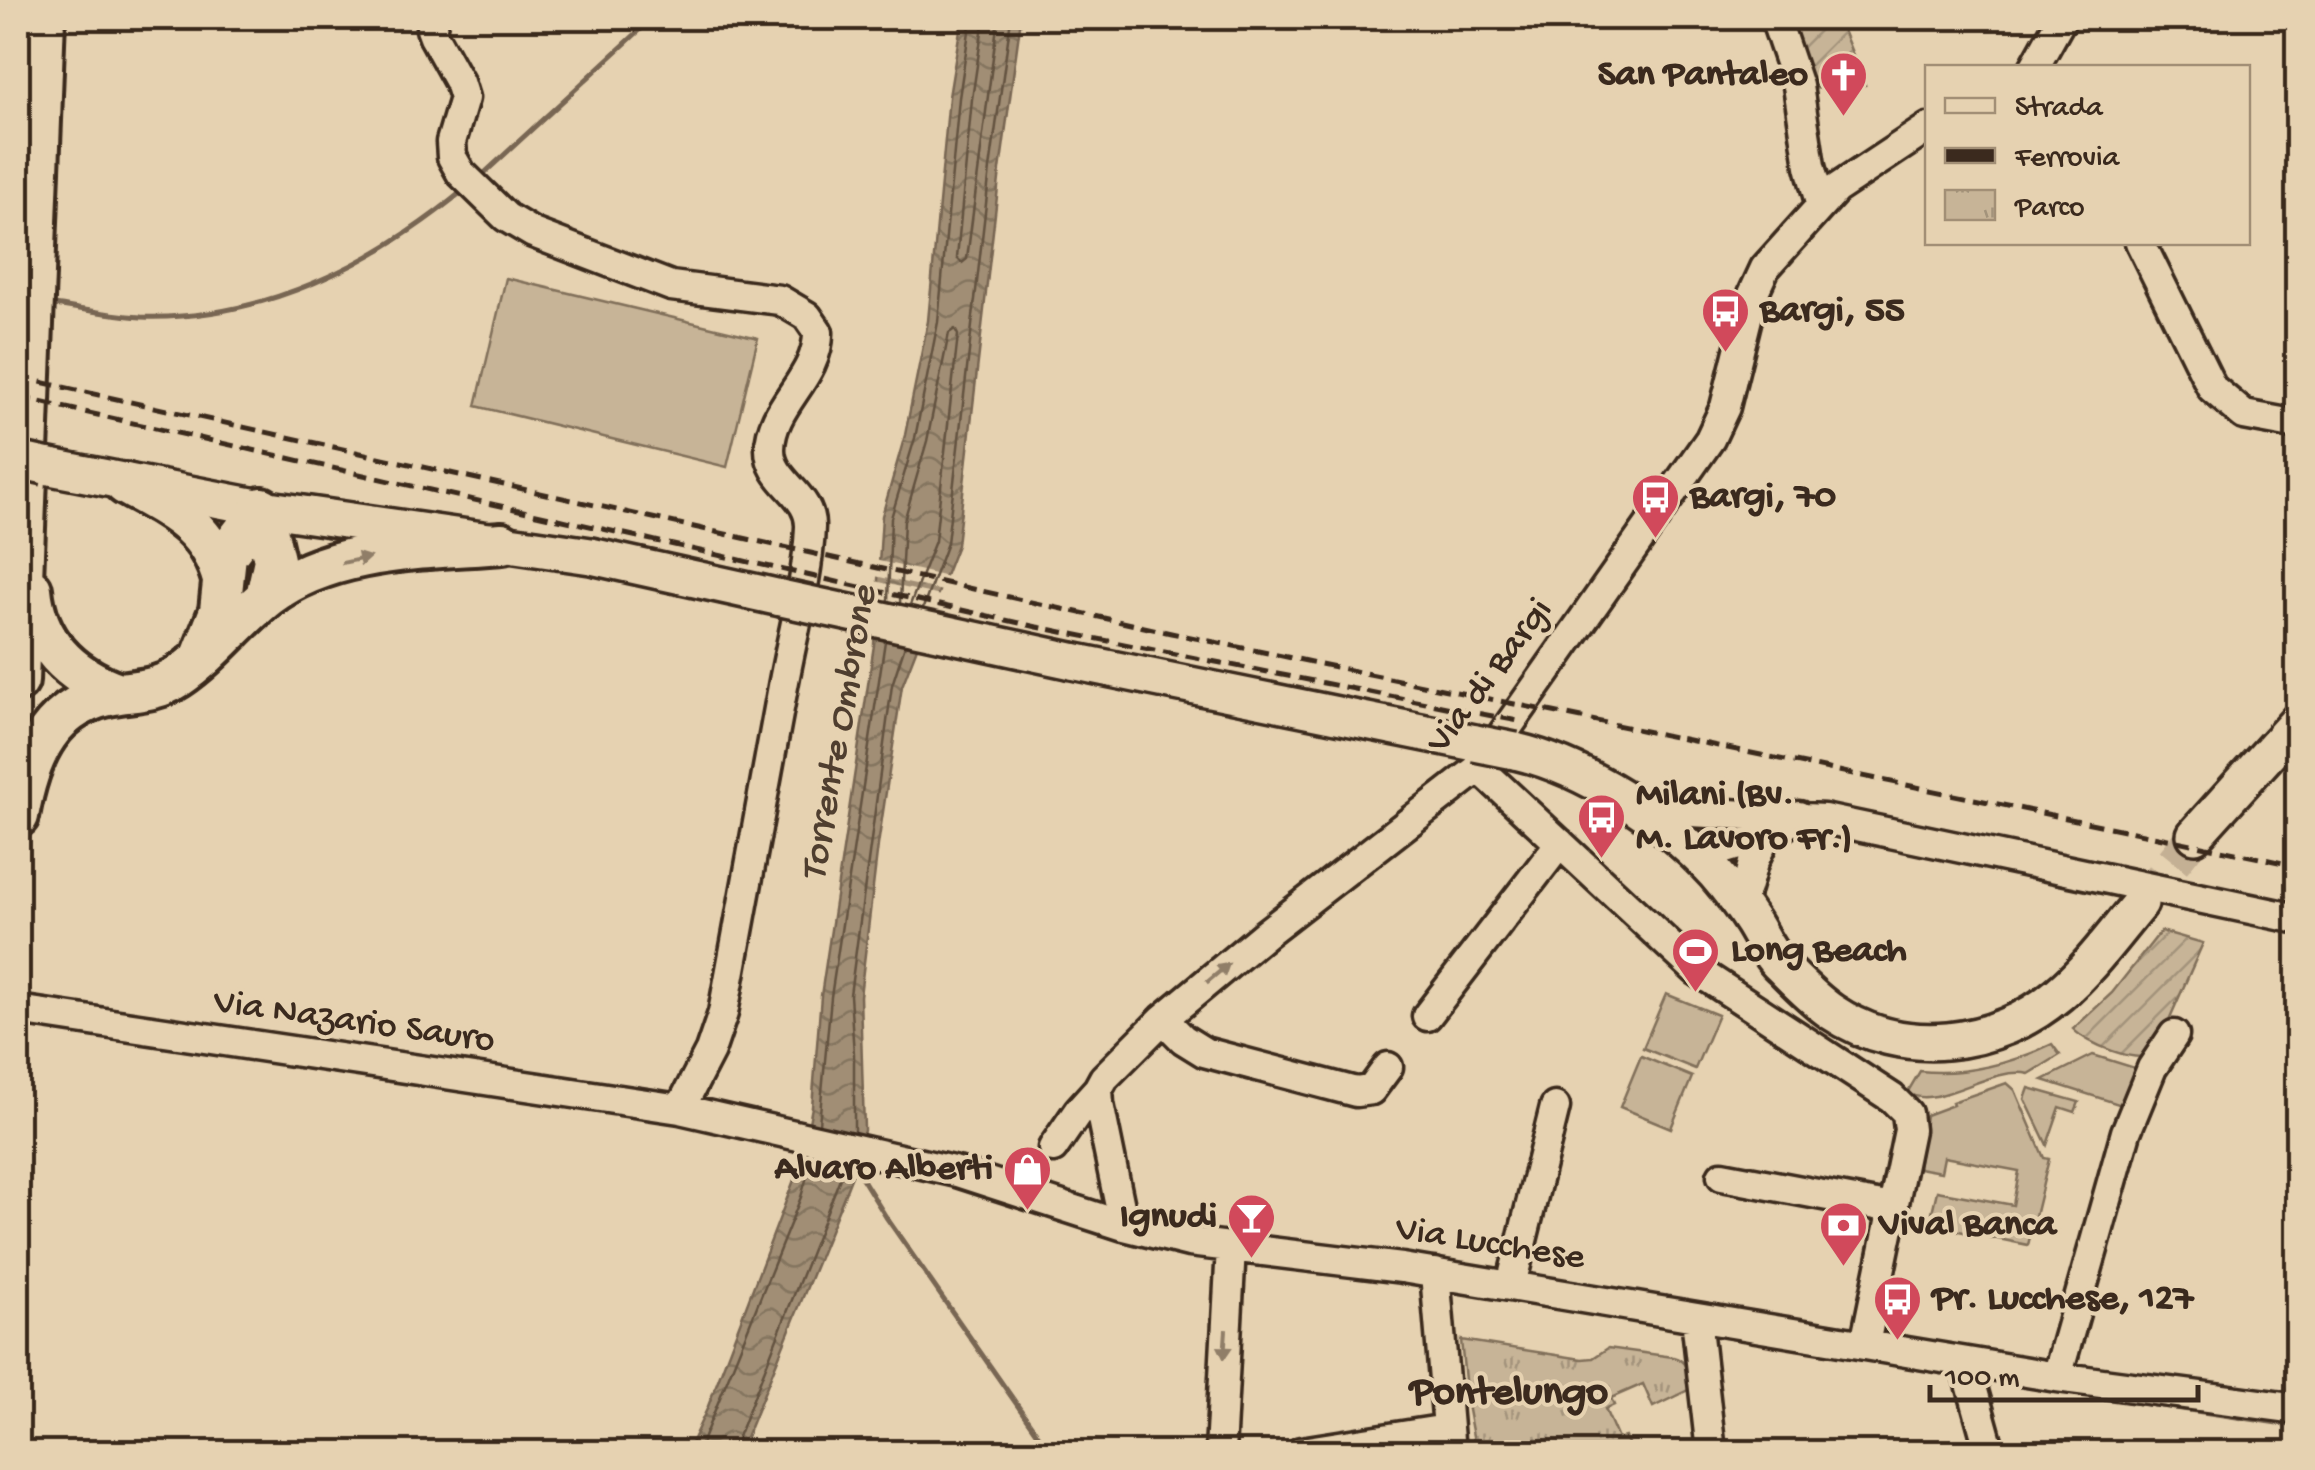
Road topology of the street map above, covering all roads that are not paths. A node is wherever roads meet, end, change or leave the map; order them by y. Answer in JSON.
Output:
{"nodes":[{"id":1,"x":24,"y":18,"type":"edge"},
{"id":2,"x":44,"y":18,"type":"edge"},
{"id":3,"x":434,"y":18,"type":"edge"},
{"id":4,"x":1775,"y":18,"type":"edge"},
{"id":5,"x":2062,"y":18,"type":"edge"},
{"id":6,"x":2036,"y":65,"type":"edge"},
{"id":7,"x":1925,"y":130,"type":"edge"},
{"id":8,"x":18,"y":161,"type":"edge"},
{"id":9,"x":1820,"y":203,"type":"junction"},
{"id":10,"x":2141,"y":245,"type":"edge"},
{"id":11,"x":2298,"y":425,"type":"edge"},
{"id":12,"x":31,"y":463,"type":"edge"},
{"id":13,"x":125,"y":484,"type":"junction"},
{"id":14,"x":262,"y":508,"type":"junction"},
{"id":15,"x":25,"y":526,"type":"junction"},
{"id":16,"x":502,"y":542,"type":"junction"},
{"id":17,"x":223,"y":580,"type":"junction"},
{"id":18,"x":266,"y":597,"type":"junction"},
{"id":19,"x":202,"y":658,"type":"junction"},
{"id":20,"x":18,"y":681,"type":"edge"},
{"id":21,"x":119,"y":693,"type":"junction"},
{"id":22,"x":2298,"y":721,"type":"edge"},
{"id":23,"x":1527,"y":754,"type":"junction"},
{"id":24,"x":1477,"y":755,"type":"junction"},
{"id":25,"x":1671,"y":811,"type":"junction"},
{"id":26,"x":1741,"y":814,"type":"junction"},
{"id":27,"x":18,"y":816,"type":"edge"},
{"id":28,"x":1799,"y":816,"type":"junction"},
{"id":29,"x":2195,"y":835,"type":"tunnel mouth"},
{"id":30,"x":1765,"y":837,"type":"junction"},
{"id":31,"x":1560,"y":843,"type":"junction"},
{"id":32,"x":1708,"y":849,"type":"junction"},
{"id":33,"x":1746,"y":888,"type":"junction"},
{"id":34,"x":2140,"y":903,"type":"tunnel mouth"},
{"id":35,"x":2294,"y":919,"type":"edge"},
{"id":36,"x":1792,"y":974,"type":"junction"},
{"id":37,"x":18,"y":1010,"type":"edge"},
{"id":38,"x":1427,"y":1016,"type":"dead end"},
{"id":39,"x":1163,"y":1019,"type":"junction"},
{"id":40,"x":2174,"y":1035,"type":"dead end"},
{"id":41,"x":1388,"y":1066,"type":"dead end"},
{"id":42,"x":1098,"y":1089,"type":"junction"},
{"id":43,"x":1554,"y":1108,"type":"dead end"},
{"id":44,"x":680,"y":1110,"type":"junction"},
{"id":45,"x":1054,"y":1148,"type":"dead end"},
{"id":46,"x":1722,"y":1176,"type":"dead end"},
{"id":47,"x":1892,"y":1208,"type":"junction"},
{"id":48,"x":1124,"y":1226,"type":"junction"},
{"id":49,"x":1231,"y":1247,"type":"junction"},
{"id":50,"x":1435,"y":1273,"type":"junction"},
{"id":51,"x":1511,"y":1286,"type":"junction"},
{"id":52,"x":1696,"y":1318,"type":"junction"},
{"id":53,"x":1865,"y":1344,"type":"junction"},
{"id":54,"x":1965,"y":1362,"type":"junction"},
{"id":55,"x":2057,"y":1378,"type":"junction"},
{"id":56,"x":2298,"y":1410,"type":"edge"},
{"id":57,"x":1449,"y":1440,"type":"edge"},
{"id":58,"x":1337,"y":1450,"type":"edge"},
{"id":59,"x":1220,"y":1452,"type":"edge"},
{"id":60,"x":1301,"y":1452,"type":"edge"},
{"id":61,"x":1711,"y":1452,"type":"edge"},
{"id":62,"x":1990,"y":1452,"type":"edge"}],
"edges":[{"from":1,"to":8,"type":"highway"},
{"from":2,"to":15,"type":"highway"},
{"from":3,"to":44,"type":"street"},
{"from":4,"to":9,"type":"street"},
{"from":5,"to":6,"type":"street"},
{"from":7,"to":9,"type":"street","name":"Via di Bargi"},
{"from":9,"to":24,"type":"street","name":"Via di Bargi"},
{"from":10,"to":11,"type":"street"},
{"from":12,"to":13,"type":"main road"},
{"from":13,"to":14,"type":"main road"},
{"from":13,"to":17,"type":"highway"},
{"from":14,"to":16,"type":"main road"},
{"from":14,"to":17,"type":"highway"},
{"from":14,"to":18,"type":"highway"},
{"from":15,"to":20,"type":"highway"},
{"from":15,"to":21,"type":"highway"},
{"from":18,"to":16,"type":"highway","one_way":true},
{"from":16,"to":24,"type":"main road","bridge":true},
{"from":17,"to":19,"type":"highway"},
{"from":18,"to":19,"type":"highway"},
{"from":19,"to":21,"type":"highway"},
{"from":21,"to":27,"type":"highway"},
{"from":22,"to":29,"type":"main road"},
{"from":23,"to":24,"type":"main road","bridge":true},
{"from":23,"to":25,"type":"main road"},
{"from":23,"to":32,"type":"main road"},
{"from":24,"to":31,"type":"street"},
{"from":39,"to":24,"type":"street","name":"Via di Bargi","one_way":true},
{"from":25,"to":26,"type":"street"},
{"from":25,"to":32,"type":"main road"},
{"from":26,"to":28,"type":"street"},
{"from":26,"to":32,"type":"street"},
{"from":28,"to":30,"type":"street"},
{"from":28,"to":35,"type":"street"},
{"from":30,"to":32,"type":"street"},
{"from":30,"to":33,"type":"street"},
{"from":31,"to":38,"type":"street"},
{"from":31,"to":47,"type":"street"},
{"from":32,"to":33,"type":"main road"},
{"from":32,"to":36,"type":"main road"},
{"from":33,"to":36,"type":"main road"},
{"from":34,"to":36,"type":"main road"},
{"from":37,"to":44,"type":"street","name":"Via Nazario Sauro"},
{"from":39,"to":41,"type":"street"},
{"from":39,"to":42,"type":"street","name":"Via di Bargi"},
{"from":40,"to":55,"type":"street"},
{"from":42,"to":45,"type":"street","name":"Via di Bargi"},
{"from":42,"to":48,"type":"street"},
{"from":43,"to":51,"type":"street"},
{"from":44,"to":48,"type":"street","name":"Via Lucchese"},
{"from":46,"to":47,"type":"street"},
{"from":47,"to":53,"type":"street"},
{"from":48,"to":49,"type":"street","name":"Via Lucchese"},
{"from":49,"to":50,"type":"street","name":"Via Lucchese"},
{"from":49,"to":59,"type":"street","one_way":true},
{"from":50,"to":51,"type":"street","name":"Via Lucchese"},
{"from":50,"to":57,"type":"street"},
{"from":51,"to":52,"type":"street","name":"Via Lucchese"},
{"from":52,"to":53,"type":"street","name":"Via Lucchese"},
{"from":52,"to":61,"type":"street"},
{"from":53,"to":54,"type":"street","name":"Via Lucchese"},
{"from":54,"to":55,"type":"street","name":"Via Lucchese"},
{"from":54,"to":62,"type":"street"},
{"from":55,"to":56,"type":"street","name":"Via Lucchese"},
{"from":57,"to":58,"type":"street"},
{"from":58,"to":60,"type":"street"}]}
